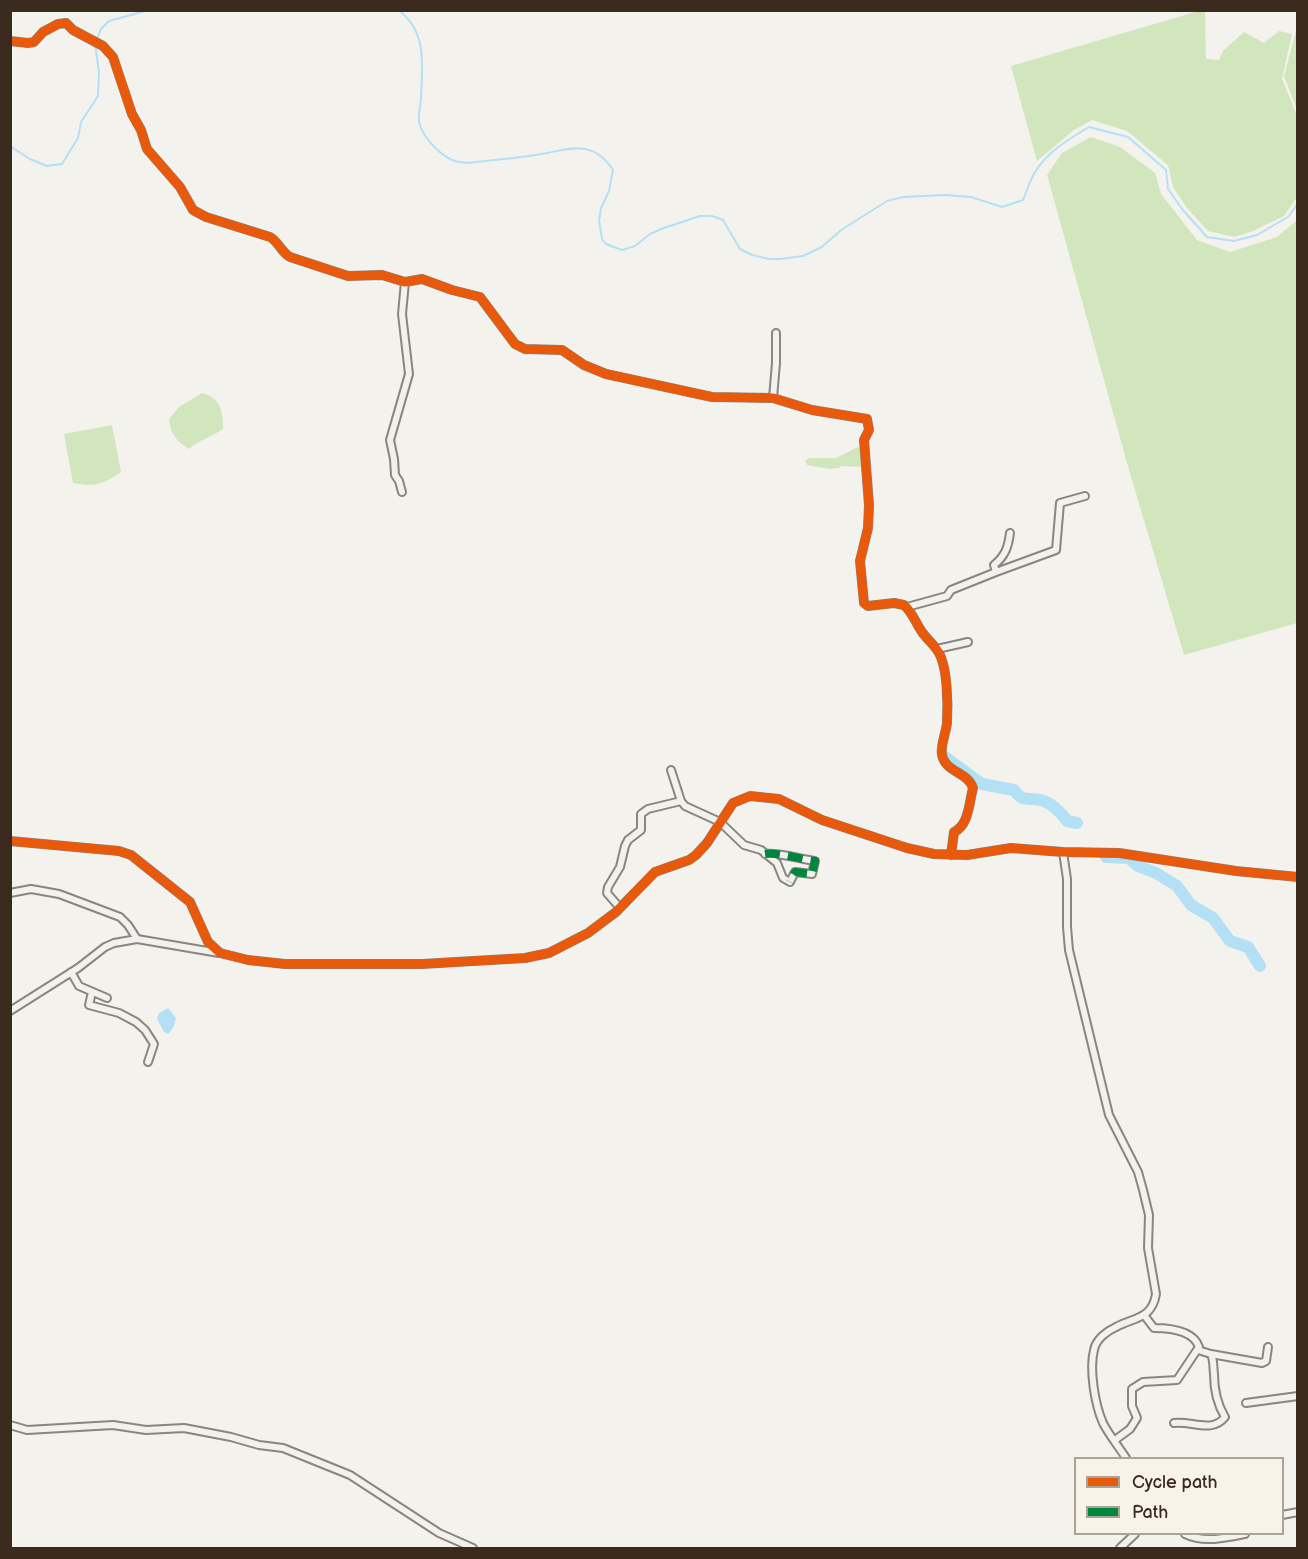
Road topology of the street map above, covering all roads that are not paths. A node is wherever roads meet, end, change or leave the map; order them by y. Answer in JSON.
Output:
{"nodes":[{"id":1,"x":10,"y":41,"type":"edge"},
{"id":2,"x":405,"y":282,"type":"junction"},
{"id":3,"x":777,"y":333,"type":"dead end"},
{"id":4,"x":772,"y":398,"type":"junction"},
{"id":5,"x":402,"y":492,"type":"dead end"},
{"id":6,"x":1085,"y":496,"type":"dead end"},
{"id":7,"x":1010,"y":533,"type":"dead end"},
{"id":8,"x":996,"y":572,"type":"junction"},
{"id":9,"x":907,"y":607,"type":"junction"},
{"id":10,"x":968,"y":642,"type":"dead end"},
{"id":11,"x":937,"y":649,"type":"junction"},
{"id":12,"x":671,"y":770,"type":"dead end"},
{"id":13,"x":681,"y":801,"type":"junction"},
{"id":14,"x":720,"y":822,"type":"junction"},
{"id":15,"x":10,"y":841,"type":"edge"},
{"id":16,"x":1063,"y":852,"type":"junction"},
{"id":17,"x":765,"y":854,"type":"junction"},
{"id":18,"x":951,"y":855,"type":"junction"},
{"id":19,"x":1298,"y":877,"type":"edge"},
{"id":20,"x":10,"y":892,"type":"edge"},
{"id":21,"x":620,"y":908,"type":"junction"},
{"id":22,"x":137,"y":939,"type":"junction"},
{"id":23,"x":220,"y":953,"type":"junction"},
{"id":24,"x":71,"y":972,"type":"junction"},
{"id":25,"x":92,"y":992,"type":"junction"},
{"id":26,"x":107,"y":998,"type":"dead end"},
{"id":27,"x":11,"y":1009,"type":"edge"},
{"id":28,"x":148,"y":1062,"type":"dead end"},
{"id":29,"x":1144,"y":1315,"type":"junction"},
{"id":30,"x":1268,"y":1347,"type":"dead end"},
{"id":31,"x":1198,"y":1350,"type":"junction"},
{"id":32,"x":1211,"y":1354,"type":"junction"},
{"id":33,"x":1298,"y":1396,"type":"edge"},
{"id":34,"x":1246,"y":1403,"type":"dead end"},
{"id":35,"x":1174,"y":1423,"type":"dead end"},
{"id":36,"x":10,"y":1425,"type":"edge"},
{"id":37,"x":1115,"y":1440,"type":"junction"},
{"id":38,"x":1125,"y":1457,"type":"edge"},
{"id":39,"x":1133,"y":1535,"type":"edge"},
{"id":40,"x":1188,"y":1535,"type":"edge"},
{"id":41,"x":1233,"y":1535,"type":"edge"},
{"id":42,"x":473,"y":1548,"type":"edge"},
{"id":43,"x":1120,"y":1548,"type":"edge"}],
"edges":[{"from":1,"to":2,"type":"street"},
{"from":2,"to":4,"type":"street"},
{"from":2,"to":5,"type":"street"},
{"from":3,"to":4,"type":"street"},
{"from":4,"to":9,"type":"street"},
{"from":6,"to":8,"type":"street"},
{"from":7,"to":8,"type":"street"},
{"from":8,"to":9,"type":"street"},
{"from":9,"to":11,"type":"street"},
{"from":10,"to":11,"type":"street"},
{"from":11,"to":18,"type":"street"},
{"from":12,"to":13,"type":"street"},
{"from":13,"to":14,"type":"street"},
{"from":13,"to":21,"type":"street"},
{"from":14,"to":17,"type":"street"},
{"from":14,"to":18,"type":"street"},
{"from":14,"to":21,"type":"street"},
{"from":15,"to":23,"type":"street"},
{"from":16,"to":18,"type":"street"},
{"from":16,"to":19,"type":"street"},
{"from":16,"to":29,"type":"street"},
{"from":17,"to":17,"type":"street"},
{"from":20,"to":22,"type":"street"},
{"from":21,"to":23,"type":"street"},
{"from":22,"to":23,"type":"street"},
{"from":22,"to":24,"type":"street"},
{"from":24,"to":25,"type":"street"},
{"from":24,"to":27,"type":"street"},
{"from":25,"to":26,"type":"street"},
{"from":25,"to":28,"type":"street"},
{"from":29,"to":31,"type":"street"},
{"from":29,"to":37,"type":"street"},
{"from":30,"to":32,"type":"street"},
{"from":31,"to":32,"type":"street"},
{"from":31,"to":37,"type":"street"},
{"from":32,"to":35,"type":"street"},
{"from":33,"to":34,"type":"street"},
{"from":36,"to":42,"type":"street"},
{"from":37,"to":38,"type":"street"},
{"from":39,"to":43,"type":"street"},
{"from":40,"to":41,"type":"street"}]}
